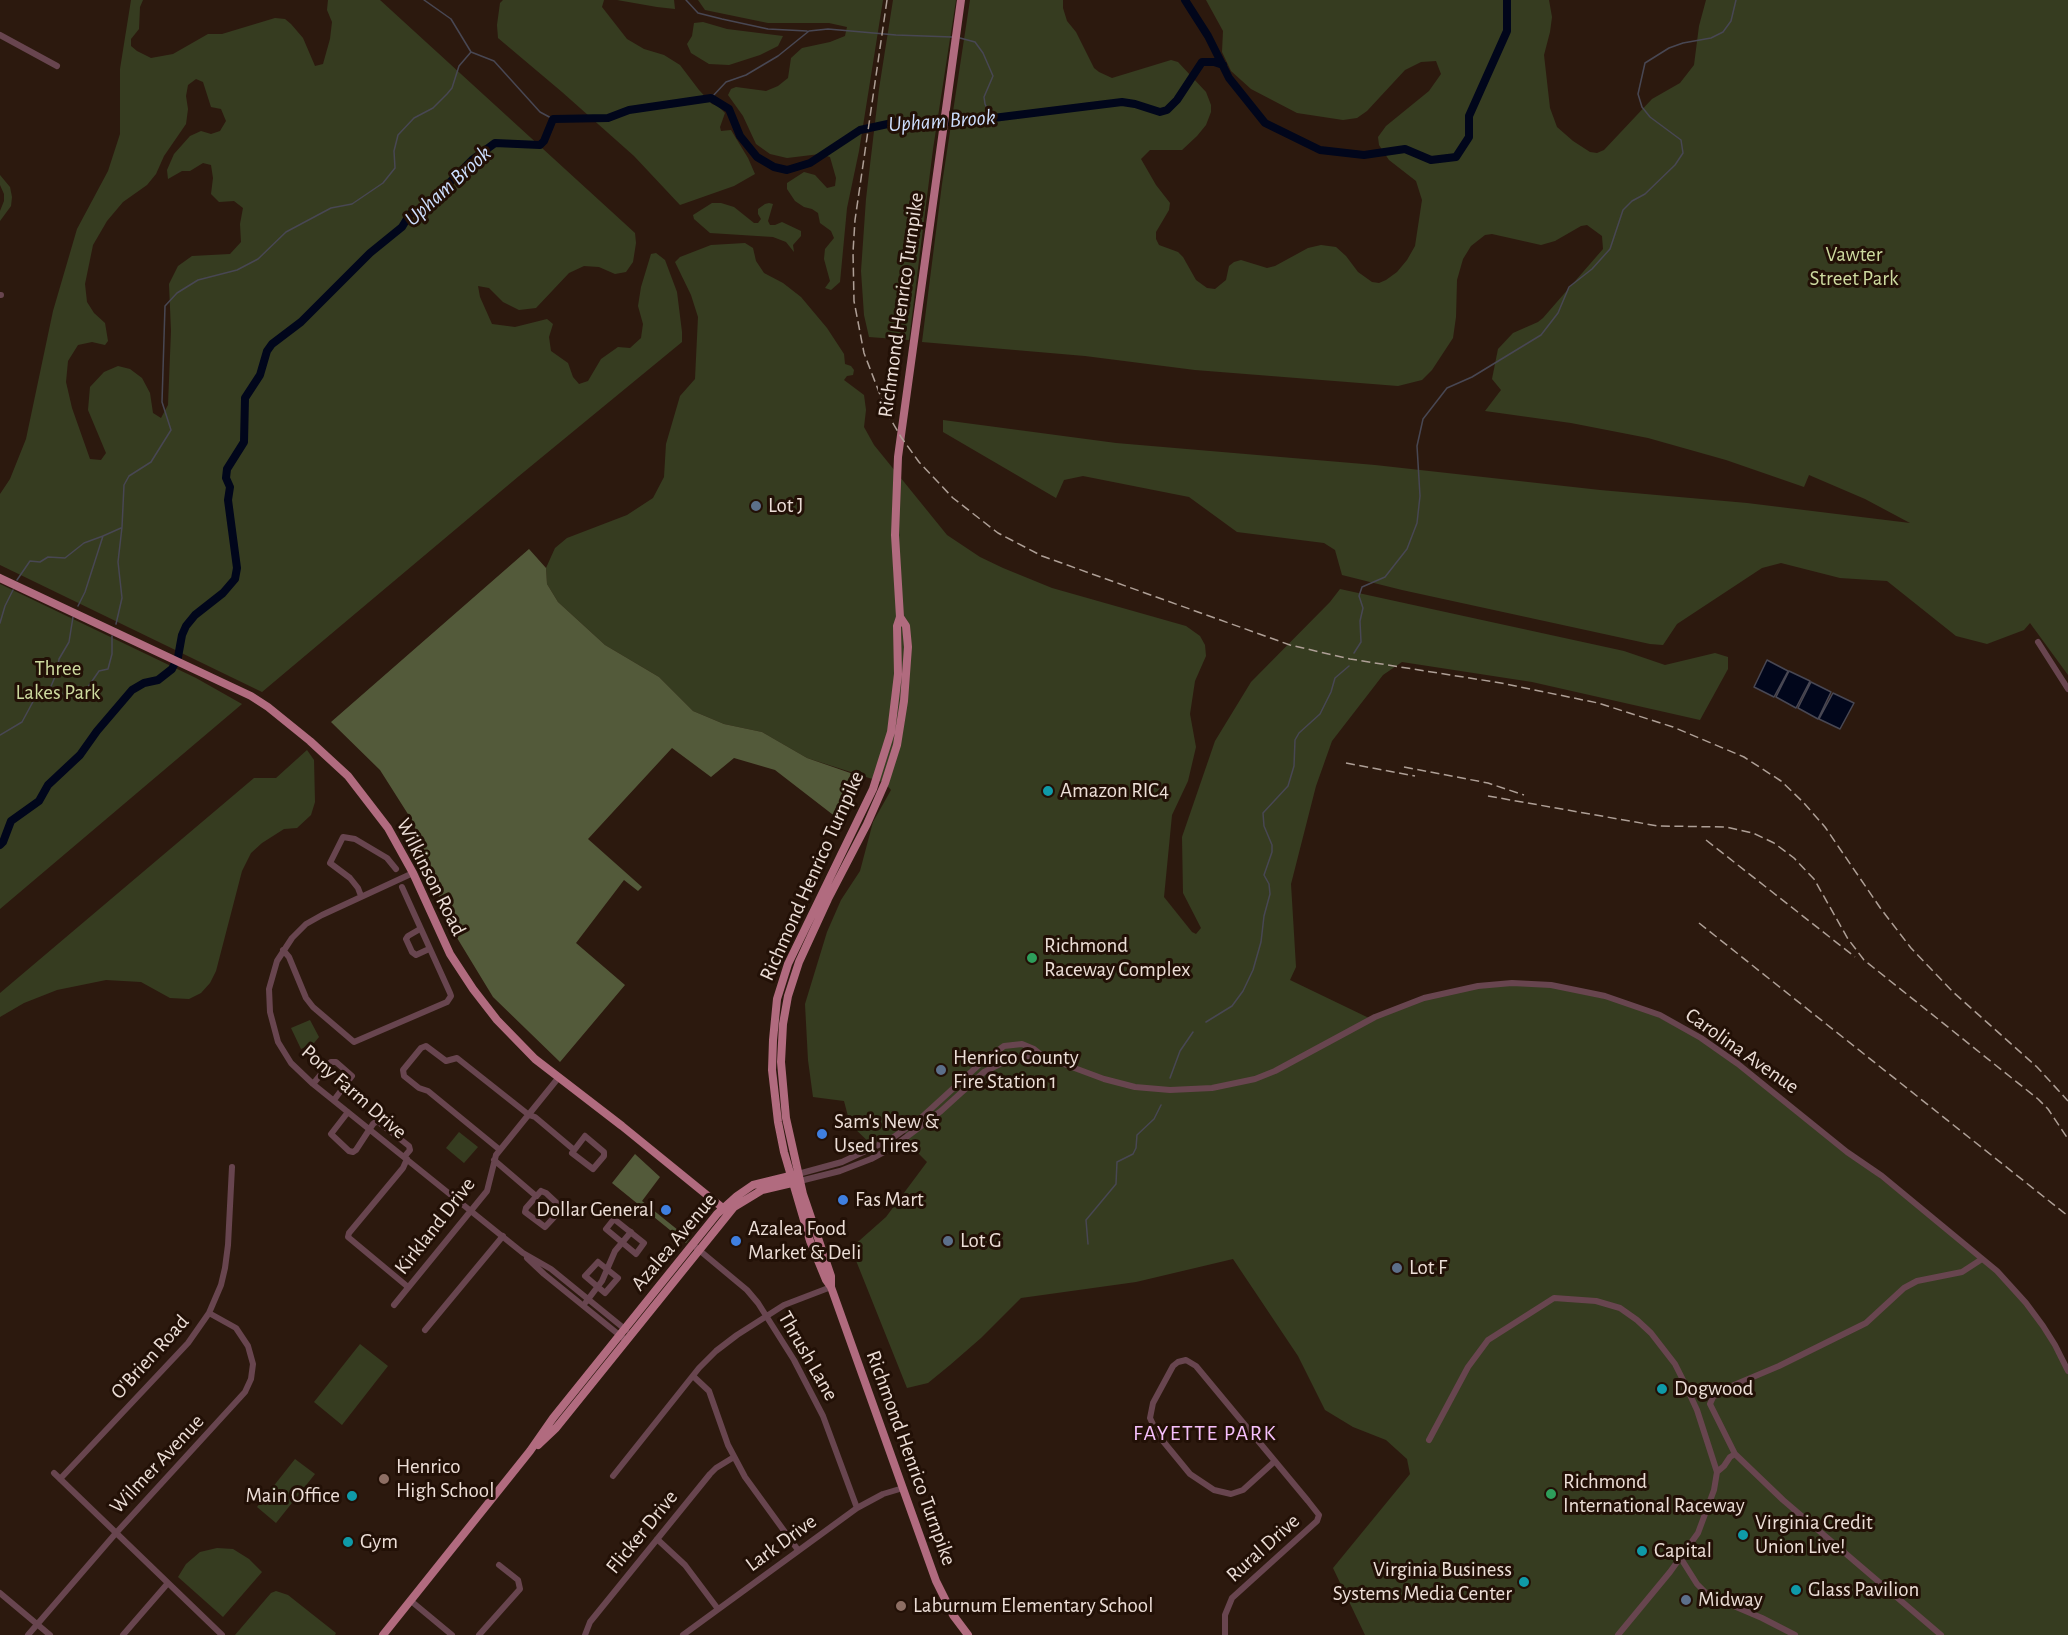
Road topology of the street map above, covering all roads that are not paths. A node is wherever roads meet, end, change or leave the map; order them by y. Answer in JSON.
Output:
{"nodes":[{"id":1,"x":962,"y":0,"type":"edge"},
{"id":2,"x":0,"y":35,"type":"edge"},
{"id":3,"x":57,"y":66,"type":"dead end"},
{"id":4,"x":0,"y":578,"type":"edge"},
{"id":5,"x":2038,"y":642,"type":"dead end"},
{"id":6,"x":2068,"y":689,"type":"edge"},
{"id":7,"x":396,"y":869,"type":"dead end"},
{"id":8,"x":413,"y":873,"type":"junction"},
{"id":9,"x":402,"y":888,"type":"dead end"},
{"id":10,"x":361,"y":896,"type":"junction"},
{"id":11,"x":420,"y":929,"type":"junction"},
{"id":12,"x":429,"y":948,"type":"junction"},
{"id":13,"x":283,"y":950,"type":"junction"},
{"id":14,"x":1045,"y":1057,"type":"junction"},
{"id":15,"x":559,"y":1077,"type":"junction"},
{"id":16,"x":314,"y":1084,"type":"junction"},
{"id":17,"x":1170,"y":1090,"type":"joint"},
{"id":18,"x":334,"y":1100,"type":"junction"},
{"id":19,"x":348,"y":1112,"type":"junction"},
{"id":20,"x":529,"y":1114,"type":"junction"},
{"id":21,"x":370,"y":1130,"type":"junction"},
{"id":22,"x":573,"y":1149,"type":"junction"},
{"id":23,"x":500,"y":1150,"type":"junction"},
{"id":24,"x":406,"y":1158,"type":"junction"},
{"id":25,"x":494,"y":1160,"type":"junction"},
{"id":26,"x":232,"y":1167,"type":"dead end"},
{"id":27,"x":795,"y":1178,"type":"junction"},
{"id":28,"x":536,"y":1196,"type":"junction"},
{"id":29,"x":471,"y":1210,"type":"junction"},
{"id":30,"x":726,"y":1210,"type":"junction"},
{"id":31,"x":631,"y":1232,"type":"junction"},
{"id":32,"x":503,"y":1236,"type":"junction"},
{"id":33,"x":622,"y":1243,"type":"junction"},
{"id":34,"x":696,"y":1247,"type":"junction"},
{"id":35,"x":523,"y":1253,"type":"junction"},
{"id":36,"x":1982,"y":1259,"type":"junction"},
{"id":37,"x":607,"y":1269,"type":"junction"},
{"id":38,"x":408,"y":1287,"type":"junction"},
{"id":39,"x":831,"y":1287,"type":"junction"},
{"id":40,"x":598,"y":1288,"type":"junction"},
{"id":41,"x":588,"y":1299,"type":"junction"},
{"id":42,"x":394,"y":1305,"type":"dead end"},
{"id":43,"x":583,"y":1306,"type":"junction"},
{"id":44,"x":209,"y":1313,"type":"junction"},
{"id":45,"x":766,"y":1316,"type":"junction"},
{"id":46,"x":425,"y":1330,"type":"dead end"},
{"id":47,"x":625,"y":1335,"type":"junction"},
{"id":48,"x":2068,"y":1371,"type":"edge"},
{"id":49,"x":693,"y":1376,"type":"junction"},
{"id":50,"x":1429,"y":1440,"type":"dead end"},
{"id":51,"x":1735,"y":1454,"type":"junction"},
{"id":52,"x":734,"y":1457,"type":"junction"},
{"id":53,"x":1275,"y":1461,"type":"junction"},
{"id":54,"x":1717,"y":1472,"type":"junction"},
{"id":55,"x":54,"y":1473,"type":"dead end"},
{"id":56,"x":613,"y":1476,"type":"dead end"},
{"id":57,"x":60,"y":1479,"type":"junction"},
{"id":58,"x":903,"y":1488,"type":"junction"},
{"id":59,"x":858,"y":1508,"type":"junction"},
{"id":60,"x":116,"y":1533,"type":"junction"},
{"id":61,"x":657,"y":1539,"type":"junction"},
{"id":62,"x":798,"y":1550,"type":"junction"},
{"id":63,"x":1680,"y":1557,"type":"junction"},
{"id":64,"x":499,"y":1565,"type":"dead end"},
{"id":65,"x":168,"y":1583,"type":"junction"},
{"id":66,"x":0,"y":1593,"type":"edge"},
{"id":67,"x":411,"y":1601,"type":"junction"},
{"id":68,"x":718,"y":1609,"type":"junction"},
{"id":69,"x":37,"y":1624,"type":"junction"},
{"id":70,"x":217,"y":1629,"type":"junction"},
{"id":71,"x":28,"y":1635,"type":"edge"},
{"id":72,"x":50,"y":1635,"type":"edge"},
{"id":73,"x":123,"y":1635,"type":"edge"},
{"id":74,"x":211,"y":1635,"type":"edge"},
{"id":75,"x":222,"y":1635,"type":"edge"},
{"id":76,"x":383,"y":1635,"type":"edge"},
{"id":77,"x":452,"y":1635,"type":"edge"},
{"id":78,"x":479,"y":1635,"type":"edge"},
{"id":79,"x":585,"y":1635,"type":"edge"},
{"id":80,"x":683,"y":1635,"type":"edge"},
{"id":81,"x":968,"y":1635,"type":"edge"},
{"id":82,"x":1226,"y":1635,"type":"edge"},
{"id":83,"x":1618,"y":1635,"type":"edge"},
{"id":84,"x":1795,"y":1635,"type":"edge"},
{"id":85,"x":1941,"y":1635,"type":"edge"}],
"edges":[{"from":1,"to":27,"type":"main road","name":"Richmond Henrico Turnpike"},
{"from":2,"to":3,"type":"street"},
{"from":4,"to":8,"type":"main road","name":"Wilkinson Road"},
{"from":5,"to":6,"type":"street"},
{"from":7,"to":10,"type":"street"},
{"from":8,"to":10,"type":"street","name":"Pony Farm Drive"},
{"from":8,"to":15,"type":"main road","name":"Wilkinson Road"},
{"from":9,"to":11,"type":"street"},
{"from":10,"to":13,"type":"street","name":"Pony Farm Drive"},
{"from":11,"to":12,"type":"street"},
{"from":11,"to":12,"type":"street"},
{"from":12,"to":13,"type":"street"},
{"from":13,"to":16,"type":"street","name":"Pony Farm Drive"},
{"from":14,"to":17,"type":"street","name":"Azalea Avenue"},
{"from":14,"to":27,"type":"street","name":"Azalea Avenue"},
{"from":14,"to":27,"type":"street","name":"Azalea Avenue"},
{"from":15,"to":20,"type":"street","name":"Kirkland Drive"},
{"from":15,"to":30,"type":"main road","name":"Wilkinson Road"},
{"from":16,"to":18,"type":"street","name":"Pony Farm Drive"},
{"from":16,"to":18,"type":"street"},
{"from":17,"to":36,"type":"street","name":"Carolina Avenue"},
{"from":18,"to":19,"type":"street","name":"Pony Farm Drive"},
{"from":19,"to":21,"type":"street","name":"Pony Farm Drive"},
{"from":19,"to":21,"type":"street"},
{"from":20,"to":22,"type":"street"},
{"from":20,"to":23,"type":"street","name":"Kirkland Drive"},
{"from":20,"to":23,"type":"street"},
{"from":21,"to":24,"type":"street","name":"Pony Farm Drive"},
{"from":21,"to":24,"type":"street"},
{"from":22,"to":22,"type":"street"},
{"from":23,"to":25,"type":"street","name":"Kirkland Drive"},
{"from":24,"to":29,"type":"street","name":"Pony Farm Drive"},
{"from":24,"to":38,"type":"street"},
{"from":25,"to":28,"type":"street"},
{"from":25,"to":29,"type":"street","name":"Kirkland Drive"},
{"from":26,"to":44,"type":"street","name":"O'Brien Road"},
{"from":27,"to":30,"type":"main road","name":"Azalea Avenue"},
{"from":27,"to":39,"type":"main road","name":"Richmond Henrico Turnpike"},
{"from":28,"to":28,"type":"street"},
{"from":29,"to":32,"type":"street","name":"Pony Farm Drive"},
{"from":29,"to":38,"type":"street","name":"Kirkland Drive"},
{"from":30,"to":34,"type":"main road","name":"Azalea Avenue"},
{"from":31,"to":33,"type":"street"},
{"from":31,"to":33,"type":"street"},
{"from":31,"to":33,"type":"street"},
{"from":32,"to":35,"type":"street","name":"Pony Farm Drive"},
{"from":32,"to":46,"type":"street"},
{"from":33,"to":37,"type":"street"},
{"from":34,"to":45,"type":"street","name":"Thrush Lane"},
{"from":34,"to":47,"type":"main road","name":"Azalea Avenue"},
{"from":35,"to":41,"type":"street","name":"Pony Farm Drive"},
{"from":35,"to":43,"type":"street","name":"Pony Farm Drive"},
{"from":36,"to":48,"type":"street","name":"Carolina Avenue"},
{"from":36,"to":51,"type":"street"},
{"from":37,"to":40,"type":"street"},
{"from":37,"to":40,"type":"street"},
{"from":37,"to":40,"type":"street"},
{"from":38,"to":42,"type":"street","name":"Kirkland Drive"},
{"from":39,"to":45,"type":"street"},
{"from":39,"to":58,"type":"main road","name":"Richmond Henrico Turnpike"},
{"from":40,"to":41,"type":"street"},
{"from":41,"to":43,"type":"street"},
{"from":41,"to":47,"type":"street","name":"Pony Farm Drive"},
{"from":43,"to":47,"type":"street","name":"Pony Farm Drive"},
{"from":44,"to":57,"type":"street","name":"O'Brien Road"},
{"from":44,"to":60,"type":"street","name":"Wilmer Avenue"},
{"from":45,"to":49,"type":"street"},
{"from":45,"to":59,"type":"street","name":"Thrush Lane"},
{"from":47,"to":67,"type":"main road","name":"Azalea Avenue"},
{"from":49,"to":52,"type":"street"},
{"from":49,"to":56,"type":"street"},
{"from":50,"to":54,"type":"street"},
{"from":51,"to":54,"type":"street"},
{"from":51,"to":85,"type":"street"},
{"from":52,"to":61,"type":"street","name":"Flicker Drive"},
{"from":52,"to":62,"type":"street"},
{"from":53,"to":53,"type":"street"},
{"from":53,"to":82,"type":"street","name":"Rural Drive"},
{"from":54,"to":63,"type":"street"},
{"from":55,"to":57,"type":"street"},
{"from":57,"to":60,"type":"street"},
{"from":58,"to":59,"type":"street","name":"Lark Drive"},
{"from":58,"to":81,"type":"main road","name":"Richmond Henrico Turnpike"},
{"from":59,"to":62,"type":"street","name":"Lark Drive"},
{"from":60,"to":65,"type":"street"},
{"from":60,"to":69,"type":"street","name":"Wilmer Avenue"},
{"from":61,"to":68,"type":"street"},
{"from":61,"to":79,"type":"street","name":"Flicker Drive"},
{"from":62,"to":68,"type":"street","name":"Lark Drive"},
{"from":63,"to":83,"type":"street"},
{"from":63,"to":84,"type":"street"},
{"from":64,"to":78,"type":"street"},
{"from":65,"to":70,"type":"street"},
{"from":65,"to":73,"type":"street"},
{"from":66,"to":69,"type":"street"},
{"from":67,"to":76,"type":"main road","name":"Azalea Avenue"},
{"from":67,"to":77,"type":"street"},
{"from":68,"to":80,"type":"street","name":"Lark Drive"},
{"from":69,"to":71,"type":"street","name":"Wilmer Avenue"},
{"from":69,"to":72,"type":"street"},
{"from":70,"to":74,"type":"street"},
{"from":70,"to":75,"type":"street"}]}
